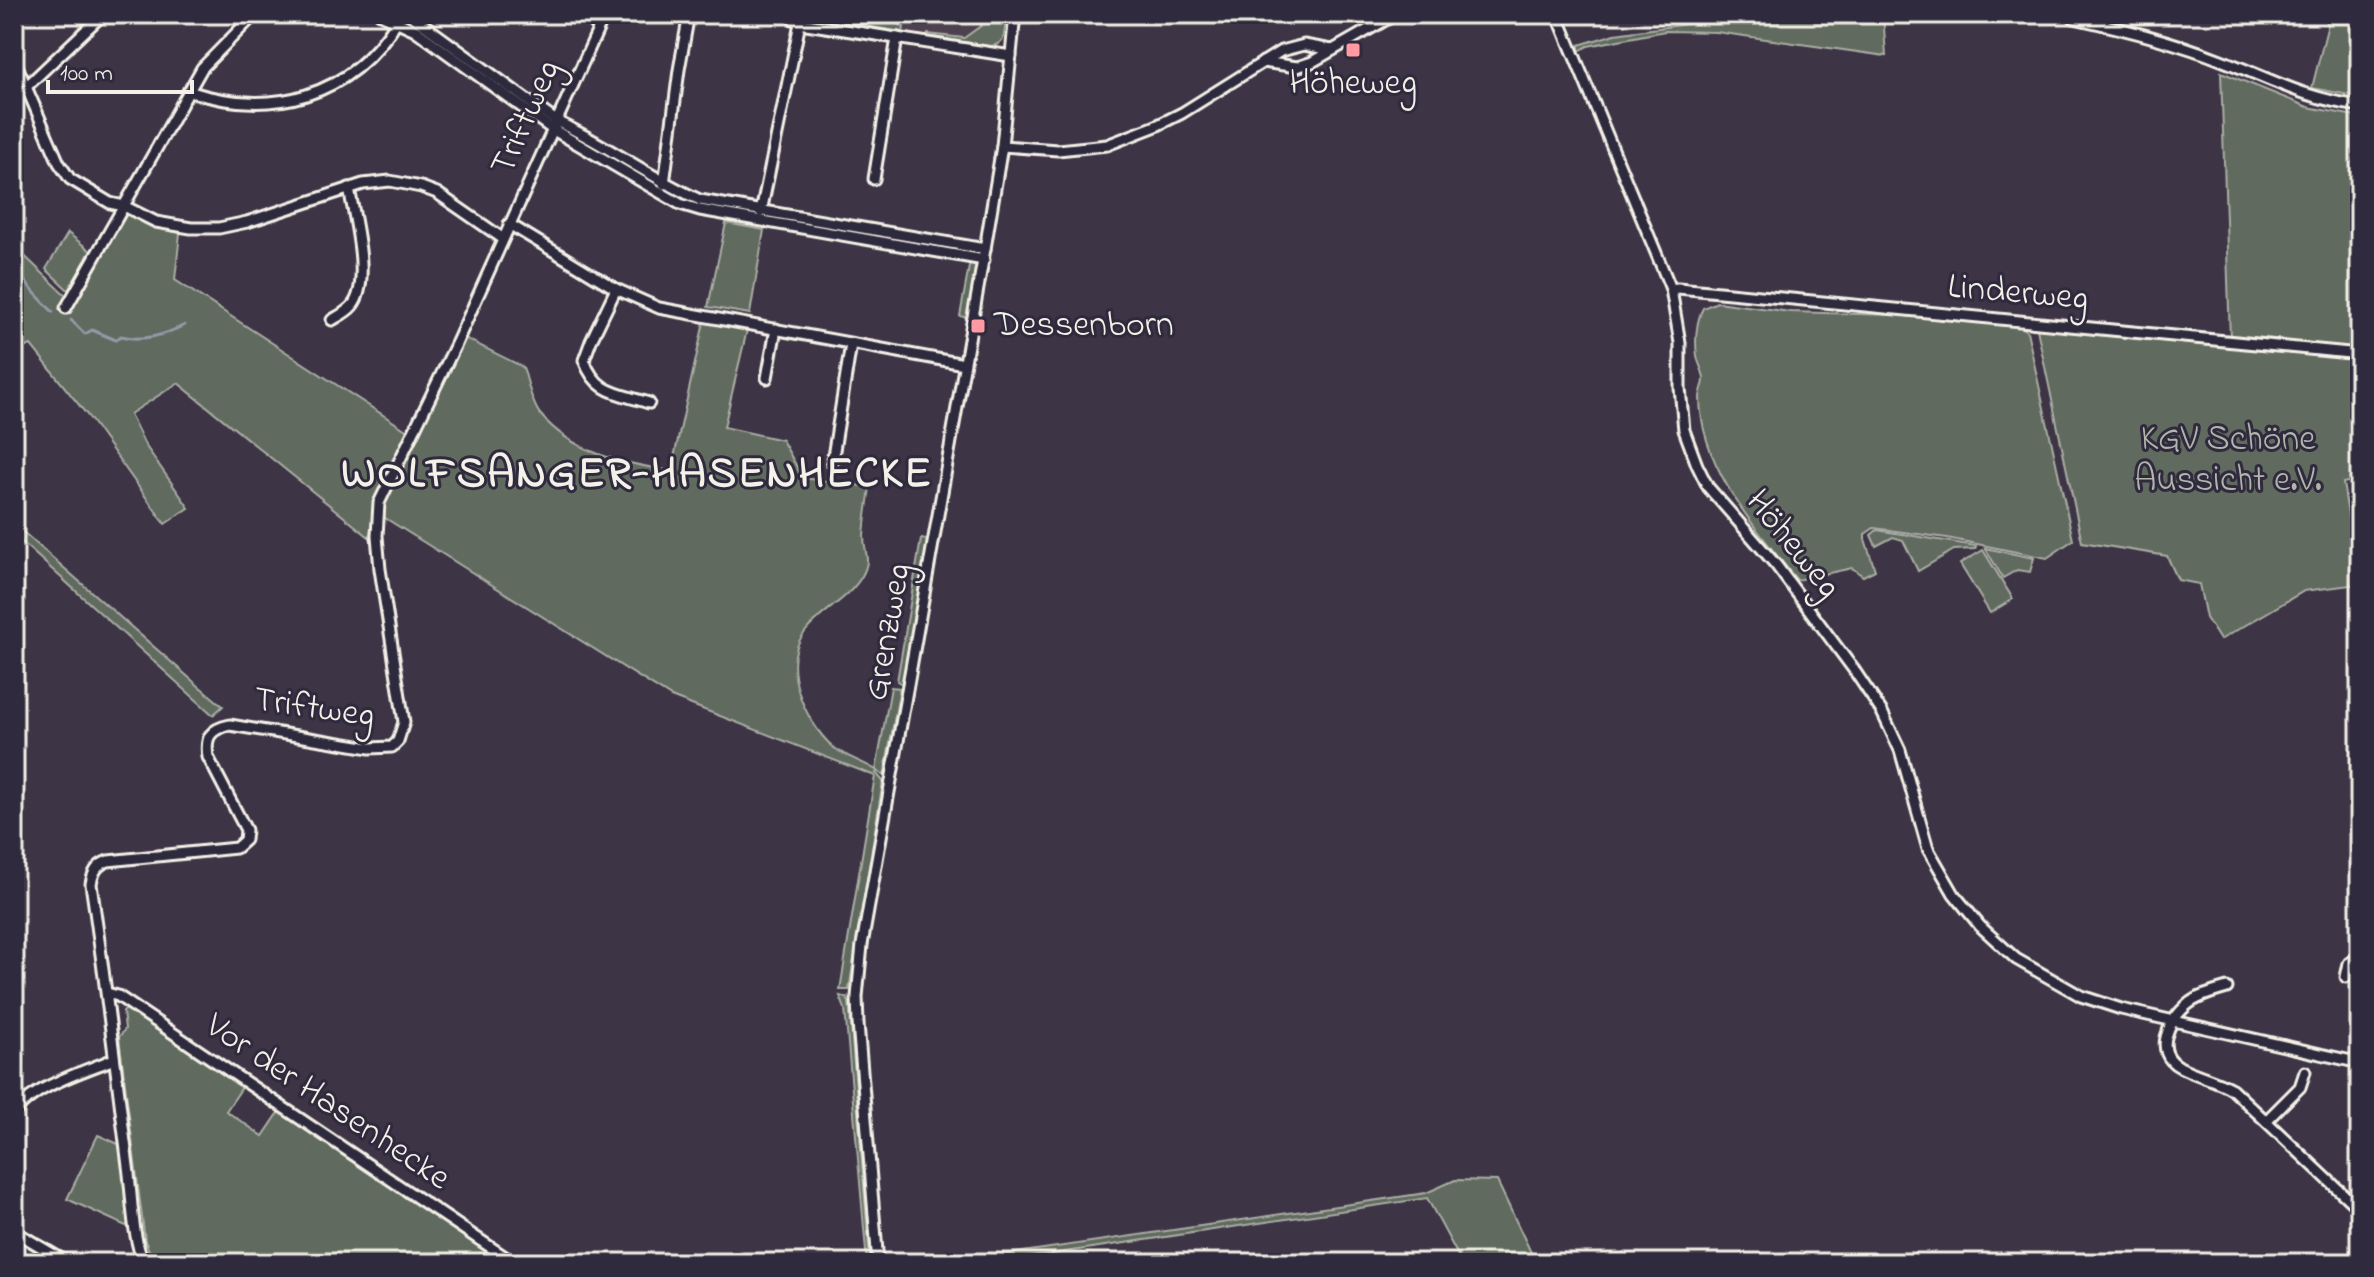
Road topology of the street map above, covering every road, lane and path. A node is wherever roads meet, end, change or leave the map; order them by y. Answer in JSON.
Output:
{"nodes":[{"id":1,"x":103,"y":14,"type":"edge"},
{"id":2,"x":255,"y":14,"type":"edge"},
{"id":3,"x":380,"y":14,"type":"edge"},
{"id":4,"x":409,"y":14,"type":"edge"},
{"id":5,"x":582,"y":14,"type":"edge"},
{"id":6,"x":605,"y":14,"type":"edge"},
{"id":7,"x":689,"y":14,"type":"edge"},
{"id":8,"x":785,"y":14,"type":"edge"},
{"id":9,"x":1015,"y":14,"type":"edge"},
{"id":10,"x":1396,"y":14,"type":"edge"},
{"id":11,"x":1557,"y":14,"type":"edge"},
{"id":12,"x":2073,"y":16,"type":"edge"},
{"id":13,"x":397,"y":21,"type":"junction"},
{"id":14,"x":800,"y":23,"type":"junction"},
{"id":15,"x":599,"y":26,"type":"junction"},
{"id":16,"x":897,"y":38,"type":"junction"},
{"id":17,"x":1332,"y":50,"type":"junction"},
{"id":18,"x":1011,"y":56,"type":"junction"},
{"id":19,"x":14,"y":59,"type":"edge"},
{"id":20,"x":1263,"y":62,"type":"junction"},
{"id":21,"x":26,"y":87,"type":"junction"},
{"id":22,"x":188,"y":91,"type":"junction"},
{"id":23,"x":2360,"y":106,"type":"edge"},
{"id":24,"x":554,"y":125,"type":"junction"},
{"id":25,"x":1002,"y":146,"type":"junction"},
{"id":26,"x":874,"y":179,"type":"dead end"},
{"id":27,"x":664,"y":184,"type":"junction"},
{"id":28,"x":349,"y":188,"type":"junction"},
{"id":29,"x":124,"y":206,"type":"junction"},
{"id":30,"x":761,"y":212,"type":"junction"},
{"id":31,"x":509,"y":224,"type":"junction"},
{"id":32,"x":502,"y":238,"type":"junction"},
{"id":33,"x":984,"y":255,"type":"junction"},
{"id":34,"x":616,"y":289,"type":"junction"},
{"id":35,"x":1671,"y":289,"type":"junction"},
{"id":36,"x":66,"y":308,"type":"dead end"},
{"id":37,"x":332,"y":320,"type":"dead end"},
{"id":38,"x":776,"y":329,"type":"junction"},
{"id":39,"x":851,"y":344,"type":"junction"},
{"id":40,"x":2360,"y":354,"type":"edge"},
{"id":41,"x":964,"y":364,"type":"junction"},
{"id":42,"x":767,"y":378,"type":"dead end"},
{"id":43,"x":649,"y":403,"type":"dead end"},
{"id":44,"x":832,"y":463,"type":"dead end"},
{"id":45,"x":2360,"y":958,"type":"edge"},
{"id":46,"x":2346,"y":977,"type":"dead end"},
{"id":47,"x":2227,"y":988,"type":"dead end"},
{"id":48,"x":107,"y":993,"type":"junction"},
{"id":49,"x":2173,"y":1020,"type":"junction"},
{"id":50,"x":114,"y":1059,"type":"junction"},
{"id":51,"x":2360,"y":1063,"type":"edge"},
{"id":52,"x":2305,"y":1072,"type":"dead end"},
{"id":53,"x":14,"y":1114,"type":"edge"},
{"id":54,"x":2266,"y":1121,"type":"junction"},
{"id":55,"x":2360,"y":1210,"type":"edge"},
{"id":56,"x":14,"y":1231,"type":"edge"},
{"id":57,"x":68,"y":1263,"type":"edge"},
{"id":58,"x":144,"y":1263,"type":"edge"},
{"id":59,"x":514,"y":1263,"type":"edge"},
{"id":60,"x":878,"y":1263,"type":"edge"}],
"edges":[{"from":1,"to":21,"type":"street"},
{"from":2,"to":22,"type":"street"},
{"from":3,"to":13,"type":"street"},
{"from":4,"to":24,"type":"street"},
{"from":5,"to":15,"type":"street"},
{"from":6,"to":15,"type":"street","name":"Triftweg"},
{"from":7,"to":27,"type":"street"},
{"from":8,"to":14,"type":"street"},
{"from":9,"to":18,"type":"street","name":"Grenzweg"},
{"from":10,"to":17,"type":"street"},
{"from":11,"to":35,"type":"street","name":"Höheweg"},
{"from":12,"to":23,"type":"street"},
{"from":13,"to":22,"type":"street"},
{"from":13,"to":24,"type":"street"},
{"from":14,"to":16,"type":"street"},
{"from":14,"to":30,"type":"street"},
{"from":15,"to":24,"type":"street","name":"Triftweg"},
{"from":16,"to":18,"type":"street"},
{"from":16,"to":26,"type":"street"},
{"from":17,"to":20,"type":"street"},
{"from":17,"to":20,"type":"street"},
{"from":18,"to":25,"type":"street","name":"Grenzweg"},
{"from":19,"to":21,"type":"street"},
{"from":20,"to":25,"type":"street"},
{"from":21,"to":29,"type":"street"},
{"from":22,"to":29,"type":"street"},
{"from":24,"to":27,"type":"street"},
{"from":24,"to":31,"type":"street","name":"Triftweg"},
{"from":24,"to":33,"type":"street"},
{"from":25,"to":33,"type":"street","name":"Grenzweg"},
{"from":27,"to":30,"type":"street"},
{"from":28,"to":29,"type":"street"},
{"from":28,"to":32,"type":"street"},
{"from":28,"to":37,"type":"street"},
{"from":29,"to":36,"type":"street"},
{"from":30,"to":33,"type":"street"},
{"from":31,"to":32,"type":"street","name":"Triftweg"},
{"from":31,"to":34,"type":"street"},
{"from":32,"to":48,"type":"street","name":"Triftweg"},
{"from":33,"to":41,"type":"street","name":"Grenzweg"},
{"from":34,"to":38,"type":"street"},
{"from":34,"to":43,"type":"street"},
{"from":35,"to":40,"type":"street","name":"Linderweg"},
{"from":35,"to":49,"type":"street","name":"Höheweg"},
{"from":38,"to":39,"type":"street"},
{"from":38,"to":42,"type":"street"},
{"from":39,"to":41,"type":"street"},
{"from":39,"to":44,"type":"street"},
{"from":41,"to":60,"type":"street","name":"Grenzweg"},
{"from":45,"to":46,"type":"street"},
{"from":47,"to":49,"type":"street"},
{"from":48,"to":50,"type":"street","name":"Triftweg"},
{"from":48,"to":59,"type":"street","name":"Vor der Hasenhecke"},
{"from":49,"to":51,"type":"street","name":"Höheweg"},
{"from":49,"to":54,"type":"street"},
{"from":50,"to":53,"type":"street"},
{"from":50,"to":58,"type":"street","name":"Triftweg"},
{"from":52,"to":54,"type":"street"},
{"from":54,"to":55,"type":"street"},
{"from":56,"to":57,"type":"street"}]}
